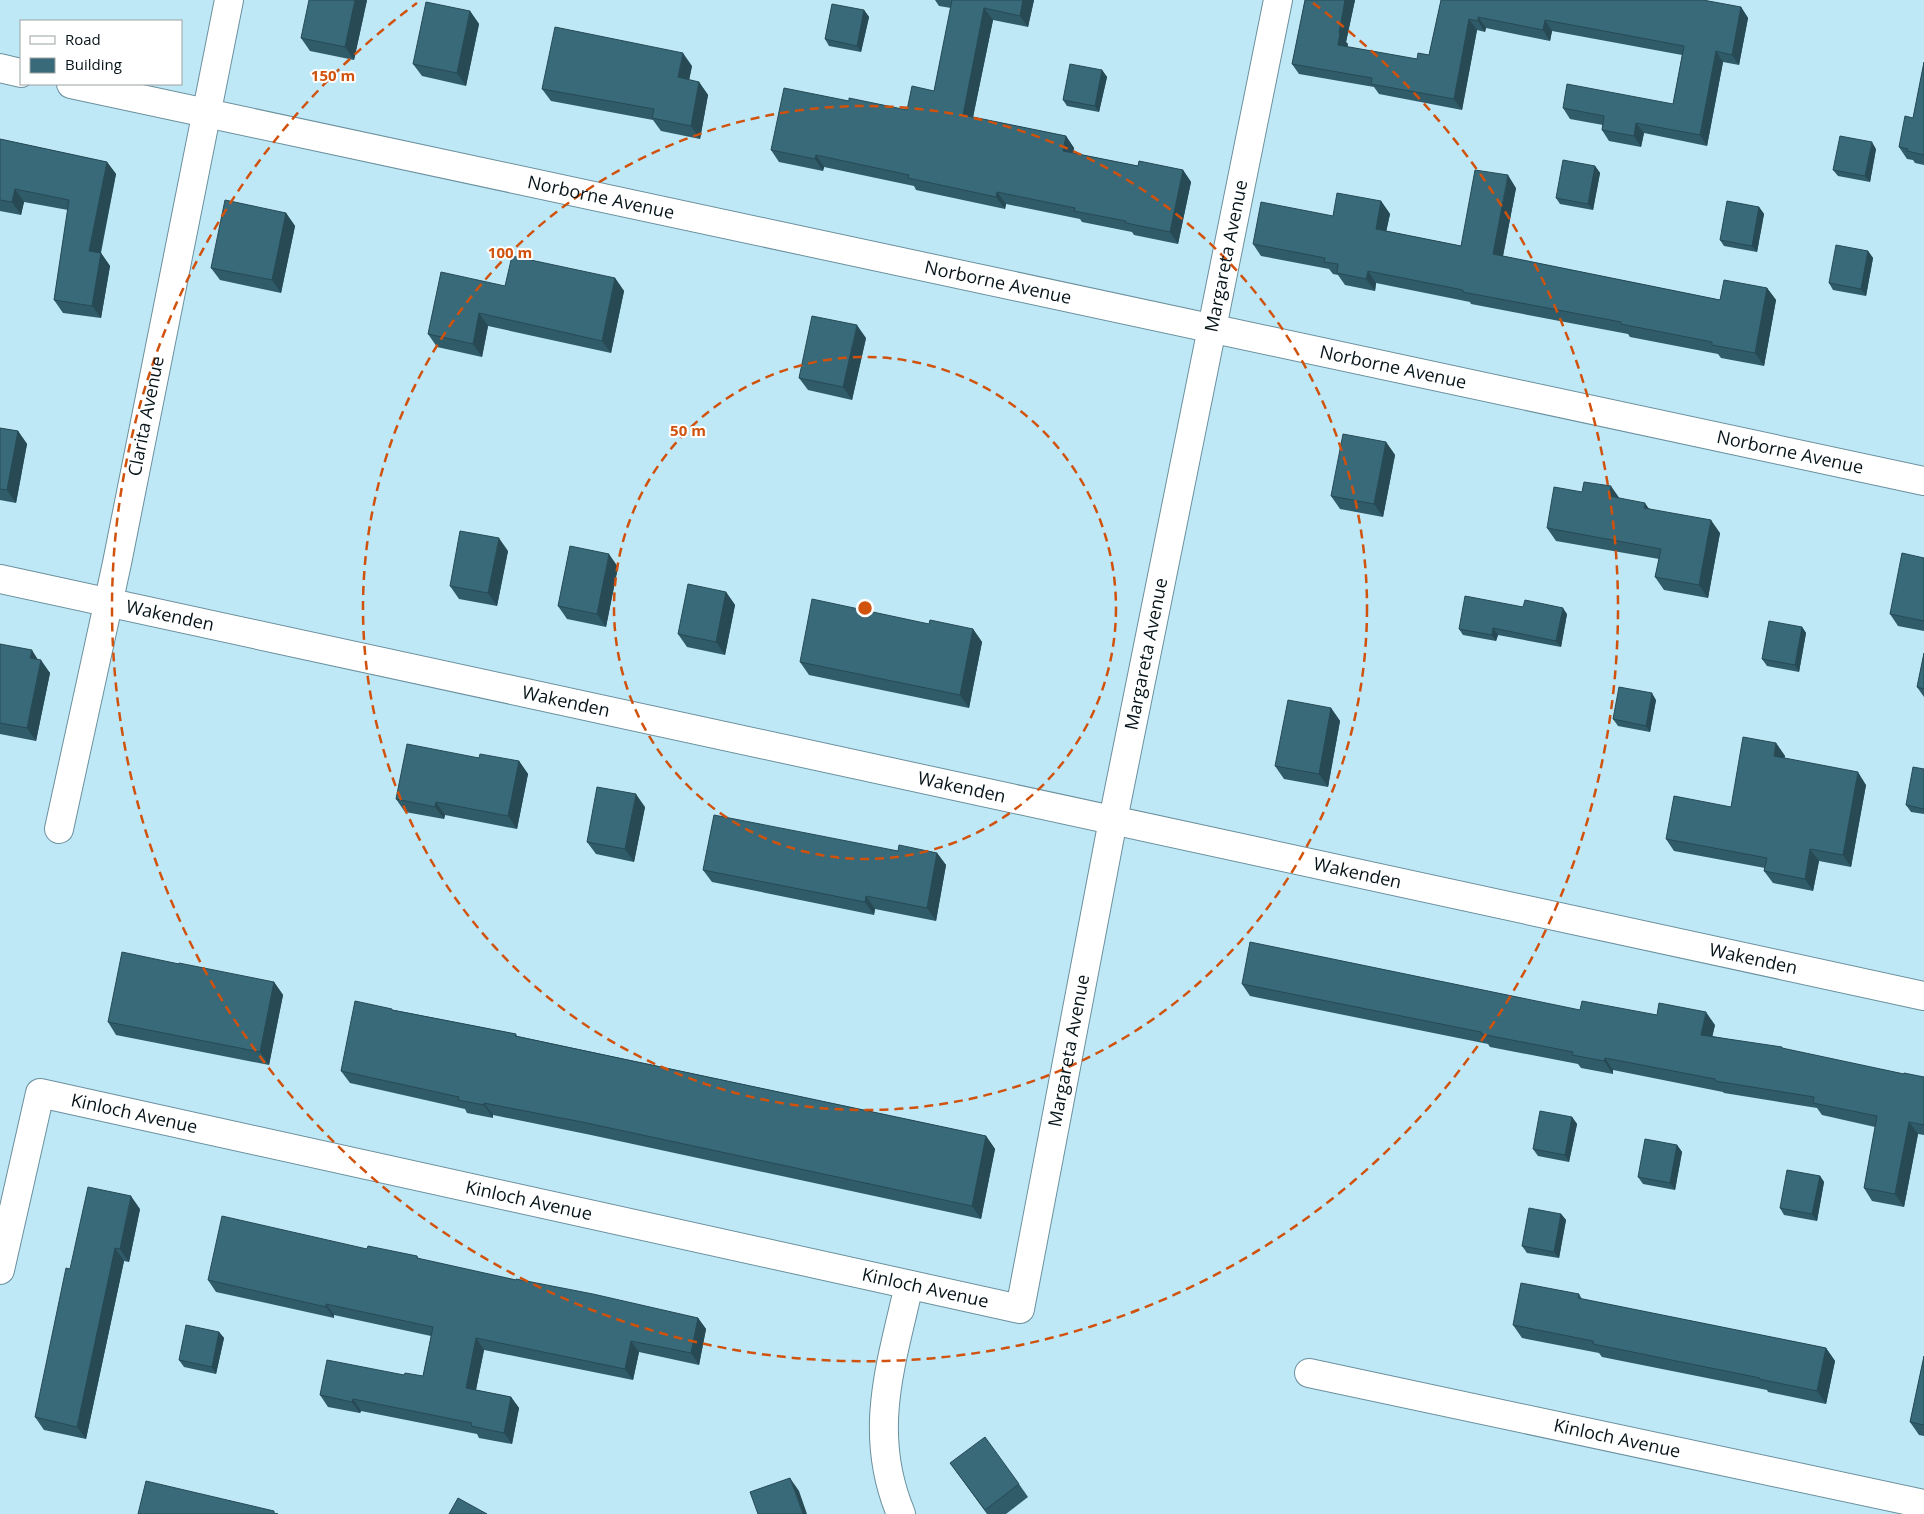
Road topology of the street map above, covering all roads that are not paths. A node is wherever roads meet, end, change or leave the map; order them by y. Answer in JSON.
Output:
{"nodes":[{"id":1,"x":229,"y":0,"type":"edge"},
{"id":2,"x":1278,"y":0,"type":"edge"},
{"id":3,"x":0,"y":68,"type":"edge"},
{"id":4,"x":20,"y":73,"type":"edge"},
{"id":5,"x":76,"y":85,"type":"edge"},
{"id":6,"x":206,"y":112,"type":"junction"},
{"id":7,"x":1212,"y":328,"type":"junction"},
{"id":8,"x":1924,"y":482,"type":"edge"},
{"id":9,"x":0,"y":579,"type":"edge"},
{"id":10,"x":108,"y":603,"type":"junction"},
{"id":11,"x":1113,"y":820,"type":"junction"},
{"id":12,"x":59,"y":829,"type":"dead end"},
{"id":13,"x":1924,"y":996,"type":"edge"},
{"id":14,"x":0,"y":1270,"type":"edge"},
{"id":15,"x":909,"y":1285,"type":"junction"},
{"id":16,"x":1020,"y":1309,"type":"joint"},
{"id":17,"x":1309,"y":1373,"type":"dead end"},
{"id":18,"x":1924,"y":1504,"type":"edge"},
{"id":19,"x":901,"y":1514,"type":"edge"}],
"edges":[{"from":1,"to":6,"type":"street","name":"Clarita Avenue"},
{"from":2,"to":7,"type":"street","name":"Margareta Avenue"},
{"from":3,"to":4,"type":"street"},
{"from":5,"to":6,"type":"street","name":"Norborne Avenue"},
{"from":6,"to":7,"type":"street","name":"Norborne Avenue"},
{"from":6,"to":10,"type":"street","name":"Clarita Avenue"},
{"from":7,"to":8,"type":"street","name":"Norborne Avenue"},
{"from":7,"to":11,"type":"street","name":"Margareta Avenue"},
{"from":9,"to":10,"type":"street","name":"Wakenden"},
{"from":10,"to":11,"type":"street","name":"Wakenden"},
{"from":10,"to":12,"type":"street","name":"Clarita Avenue"},
{"from":11,"to":13,"type":"street","name":"Wakenden"},
{"from":11,"to":16,"type":"street","name":"Margareta Avenue"},
{"from":14,"to":15,"type":"street","name":"Kinloch Avenue"},
{"from":15,"to":16,"type":"street","name":"Kinloch Avenue"},
{"from":15,"to":19,"type":"street"},
{"from":17,"to":18,"type":"street","name":"Kinloch Avenue"}]}
